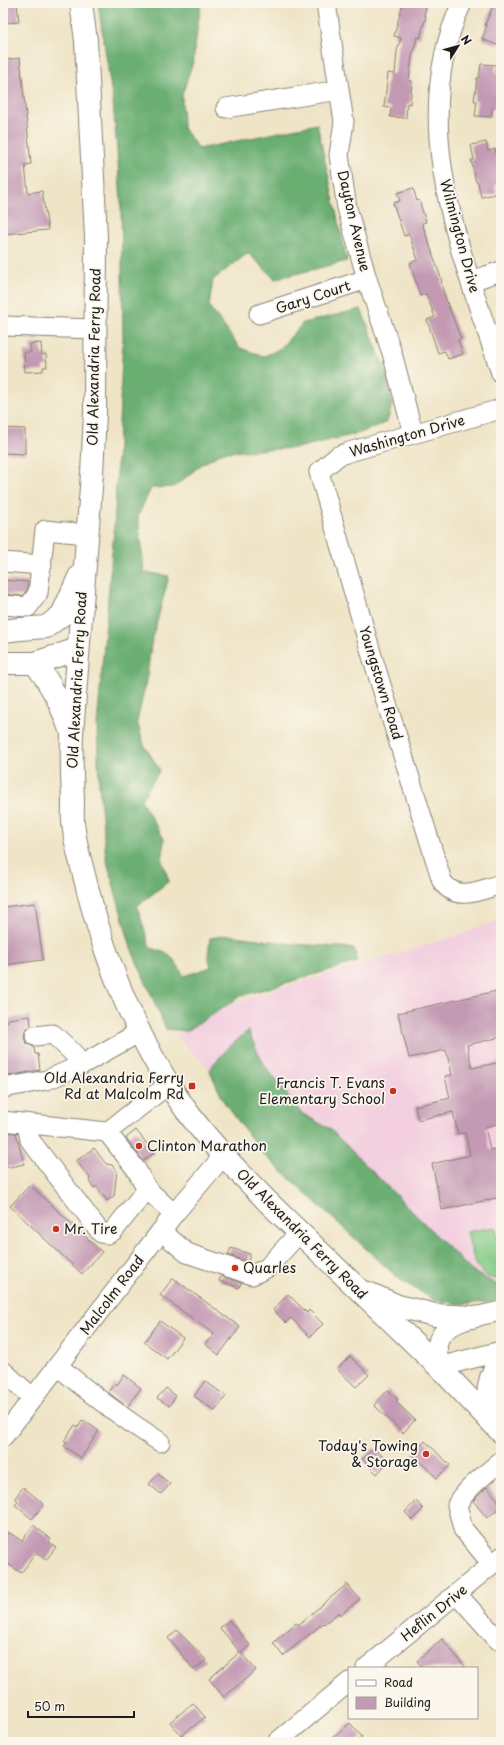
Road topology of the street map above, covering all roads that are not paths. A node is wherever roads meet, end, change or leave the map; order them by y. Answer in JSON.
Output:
{"nodes":[{"id":1,"x":81,"y":3,"type":"edge"},
{"id":2,"x":326,"y":3,"type":"edge"},
{"id":3,"x":462,"y":3,"type":"edge"},
{"id":4,"x":339,"y":90,"type":"junction"},
{"id":5,"x":226,"y":108,"type":"dead end"},
{"id":6,"x":501,"y":271,"type":"edge"},
{"id":7,"x":367,"y":279,"type":"junction"},
{"id":8,"x":471,"y":281,"type":"junction"},
{"id":9,"x":259,"y":314,"type":"dead end"},
{"id":10,"x":3,"y":326,"type":"edge"},
{"id":11,"x":95,"y":329,"type":"junction"},
{"id":12,"x":501,"y":373,"type":"edge"},
{"id":13,"x":501,"y":409,"type":"edge"},
{"id":14,"x":413,"y":433,"type":"junction"},
{"id":15,"x":319,"y":472,"type":"joint"},
{"id":16,"x":87,"y":534,"type":"junction"},
{"id":17,"x":3,"y":562,"type":"edge"},
{"id":18,"x":42,"y":564,"type":"junction"},
{"id":19,"x":84,"y":569,"type":"junction"},
{"id":20,"x":3,"y":605,"type":"edge"},
{"id":21,"x":11,"y":630,"type":"edge"},
{"id":22,"x":78,"y":649,"type":"junction"},
{"id":23,"x":3,"y":663,"type":"edge"},
{"id":24,"x":35,"y":663,"type":"junction"},
{"id":25,"x":72,"y":734,"type":"junction"},
{"id":26,"x":501,"y":884,"type":"edge"},
{"id":27,"x":140,"y":1032,"type":"junction"},
{"id":28,"x":35,"y":1036,"type":"dead end"},
{"id":29,"x":81,"y":1065,"type":"junction"},
{"id":30,"x":168,"y":1084,"type":"junction"},
{"id":31,"x":3,"y":1088,"type":"edge"},
{"id":32,"x":3,"y":1121,"type":"edge"},
{"id":33,"x":27,"y":1124,"type":"junction"},
{"id":34,"x":107,"y":1132,"type":"junction"},
{"id":35,"x":224,"y":1155,"type":"junction"},
{"id":36,"x":147,"y":1188,"type":"junction"},
{"id":37,"x":174,"y":1214,"type":"junction"},
{"id":38,"x":161,"y":1231,"type":"junction"},
{"id":39,"x":299,"y":1233,"type":"junction"},
{"id":40,"x":357,"y":1288,"type":"junction"},
{"id":41,"x":501,"y":1311,"type":"edge"},
{"id":42,"x":473,"y":1317,"type":"junction"},
{"id":43,"x":501,"y":1351,"type":"edge"},
{"id":44,"x":501,"y":1360,"type":"edge"},
{"id":45,"x":58,"y":1366,"type":"junction"},
{"id":46,"x":439,"y":1367,"type":"junction"},
{"id":47,"x":3,"y":1371,"type":"edge"},
{"id":48,"x":33,"y":1398,"type":"junction"},
{"id":49,"x":494,"y":1425,"type":"edge"},
{"id":50,"x":3,"y":1437,"type":"edge"},
{"id":51,"x":160,"y":1442,"type":"dead end"},
{"id":52,"x":501,"y":1461,"type":"edge"},
{"id":53,"x":497,"y":1561,"type":"edge"},
{"id":54,"x":457,"y":1594,"type":"junction"},
{"id":55,"x":498,"y":1640,"type":"dead end"},
{"id":56,"x":367,"y":1667,"type":"edge"},
{"id":57,"x":348,"y":1683,"type":"edge"},
{"id":58,"x":277,"y":1742,"type":"edge"}],
"edges":[{"from":1,"to":11,"type":"main road","name":"Old Alexandria Ferry Road"},
{"from":2,"to":4,"type":"street","name":"Dayton Avenue"},
{"from":3,"to":8,"type":"street","name":"Wilmington Drive"},
{"from":4,"to":5,"type":"street"},
{"from":4,"to":7,"type":"street","name":"Dayton Avenue"},
{"from":6,"to":8,"type":"street"},
{"from":7,"to":9,"type":"street","name":"Gary Court"},
{"from":7,"to":14,"type":"street","name":"Dayton Avenue"},
{"from":8,"to":12,"type":"street","name":"Wilmington Drive"},
{"from":10,"to":11,"type":"street"},
{"from":11,"to":16,"type":"main road","name":"Old Alexandria Ferry Road"},
{"from":13,"to":14,"type":"street","name":"Washington Drive"},
{"from":14,"to":15,"type":"street","name":"Washington Drive"},
{"from":15,"to":26,"type":"street","name":"Youngstown Road"},
{"from":16,"to":18,"type":"street"},
{"from":16,"to":19,"type":"main road","name":"Old Alexandria Ferry Road"},
{"from":17,"to":18,"type":"street"},
{"from":18,"to":20,"type":"street"},
{"from":19,"to":21,"type":"main road"},
{"from":19,"to":22,"type":"main road","name":"Old Alexandria Ferry Road"},
{"from":21,"to":22,"type":"main road"},
{"from":22,"to":24,"type":"main road"},
{"from":22,"to":25,"type":"main road","name":"Old Alexandria Ferry Road"},
{"from":23,"to":24,"type":"main road"},
{"from":24,"to":25,"type":"main road"},
{"from":25,"to":27,"type":"main road","name":"Old Alexandria Ferry Road"},
{"from":27,"to":29,"type":"street"},
{"from":27,"to":30,"type":"main road","name":"Old Alexandria Ferry Road"},
{"from":28,"to":29,"type":"street"},
{"from":29,"to":31,"type":"street"},
{"from":30,"to":34,"type":"street"},
{"from":30,"to":35,"type":"main road","name":"Old Alexandria Ferry Road"},
{"from":32,"to":33,"type":"street"},
{"from":33,"to":34,"type":"street"},
{"from":33,"to":36,"type":"street"},
{"from":34,"to":36,"type":"street"},
{"from":35,"to":37,"type":"street","name":"Malcolm Road"},
{"from":35,"to":39,"type":"main road","name":"Old Alexandria Ferry Road"},
{"from":36,"to":37,"type":"street"},
{"from":37,"to":38,"type":"street","name":"Malcolm Road"},
{"from":38,"to":39,"type":"street"},
{"from":38,"to":45,"type":"street","name":"Malcolm Road"},
{"from":39,"to":40,"type":"main road","name":"Old Alexandria Ferry Road"},
{"from":40,"to":42,"type":"main road"},
{"from":40,"to":46,"type":"main road","name":"Old Alexandria Ferry Road"},
{"from":41,"to":42,"type":"street"},
{"from":42,"to":46,"type":"street"},
{"from":43,"to":46,"type":"street"},
{"from":44,"to":49,"type":"main road"},
{"from":45,"to":48,"type":"street","name":"Malcolm Road"},
{"from":45,"to":51,"type":"street"},
{"from":46,"to":49,"type":"main road","name":"Old Alexandria Ferry Road"},
{"from":47,"to":48,"type":"street"},
{"from":48,"to":50,"type":"street","name":"Malcolm Road"},
{"from":52,"to":53,"type":"street"},
{"from":53,"to":54,"type":"street","name":"Heflin Drive"},
{"from":54,"to":55,"type":"street"},
{"from":54,"to":56,"type":"street","name":"Heflin Drive"},
{"from":57,"to":58,"type":"street"}]}
